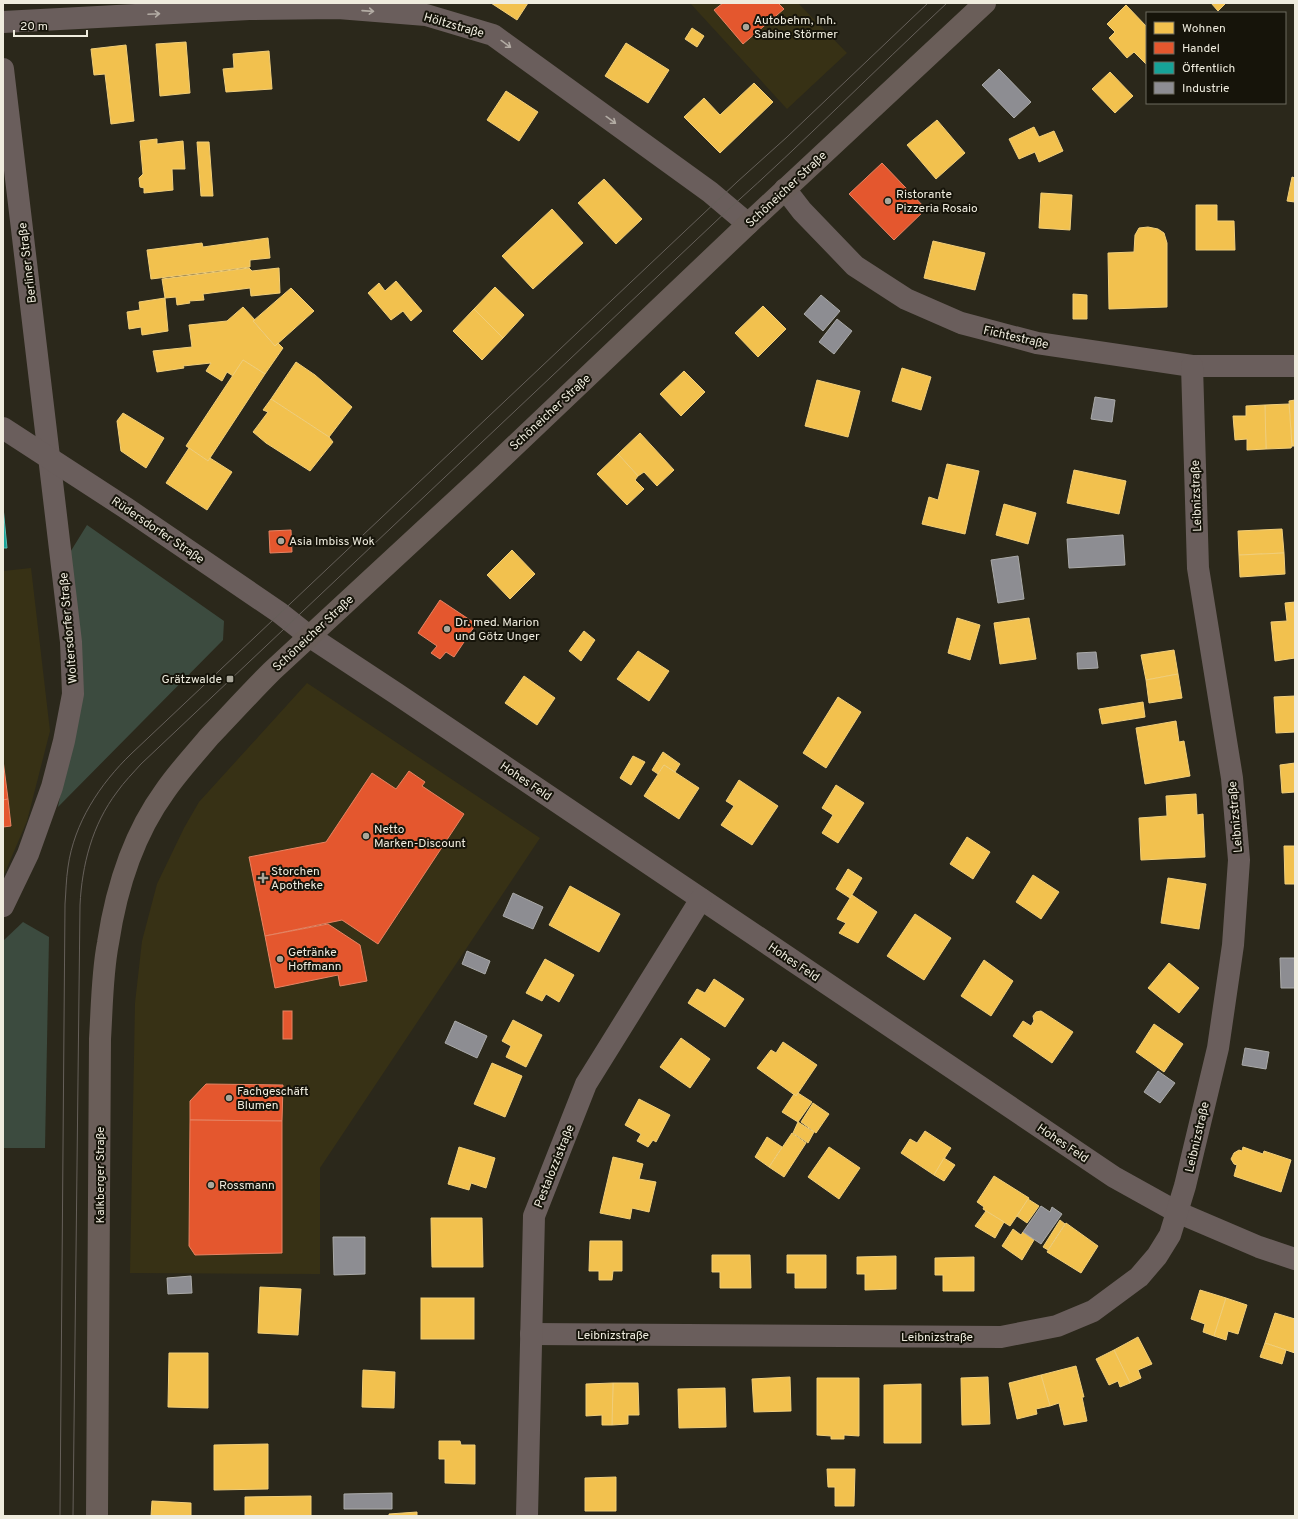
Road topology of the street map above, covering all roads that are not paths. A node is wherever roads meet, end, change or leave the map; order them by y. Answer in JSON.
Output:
{"nodes":[{"id":1,"x":985,"y":3,"type":"edge"},
{"id":2,"x":429,"y":9,"type":"edge"},
{"id":3,"x":3,"y":22,"type":"edge"},
{"id":4,"x":3,"y":69,"type":"edge"},
{"id":5,"x":785,"y":189,"type":"junction"},
{"id":6,"x":748,"y":224,"type":"junction"},
{"id":7,"x":1192,"y":366,"type":"junction"},
{"id":8,"x":1295,"y":366,"type":"edge"},
{"id":9,"x":3,"y":428,"type":"edge"},
{"id":10,"x":50,"y":458,"type":"junction"},
{"id":11,"x":309,"y":636,"type":"junction"},
{"id":12,"x":137,"y":839,"type":"joint"},
{"id":13,"x":701,"y":899,"type":"junction"},
{"id":14,"x":3,"y":906,"type":"edge"},
{"id":15,"x":1177,"y":1212,"type":"junction"},
{"id":16,"x":1295,"y":1259,"type":"edge"},
{"id":17,"x":531,"y":1334,"type":"junction"},
{"id":18,"x":97,"y":1516,"type":"edge"},
{"id":19,"x":527,"y":1516,"type":"edge"}],
"edges":[{"from":1,"to":5,"type":"main road","name":"Schöneicher Straße"},
{"from":3,"to":2,"type":"street","name":"Höltzstraße","one_way":true},
{"from":2,"to":6,"type":"street","name":"Höltzstraße","one_way":true},
{"from":4,"to":10,"type":"street","name":"Berliner Straße"},
{"from":5,"to":6,"type":"main road","name":"Schöneicher Straße"},
{"from":5,"to":7,"type":"street","name":"Fichtestraße"},
{"from":6,"to":11,"type":"main road","name":"Schöneicher Straße"},
{"from":7,"to":8,"type":"street","name":"Fichtestraße"},
{"from":7,"to":15,"type":"street","name":"Leibnizstraße"},
{"from":9,"to":10,"type":"street","name":"Rüdersdorfer Straße"},
{"from":10,"to":11,"type":"street","name":"Rüdersdorfer Straße"},
{"from":10,"to":14,"type":"street","name":"Woltersdorfer Straße"},
{"from":11,"to":12,"type":"main road","name":"Schöneicher Straße"},
{"from":11,"to":13,"type":"street","name":"Hohes Feld"},
{"from":12,"to":18,"type":"main road","name":"Kalkberger Straße"},
{"from":13,"to":15,"type":"street","name":"Hohes Feld"},
{"from":13,"to":17,"type":"street","name":"Pestalozzistraße"},
{"from":15,"to":16,"type":"street","name":"Hohes Feld"},
{"from":15,"to":17,"type":"street","name":"Leibnizstraße"},
{"from":17,"to":19,"type":"street","name":"Pestalozzistraße"}]}
